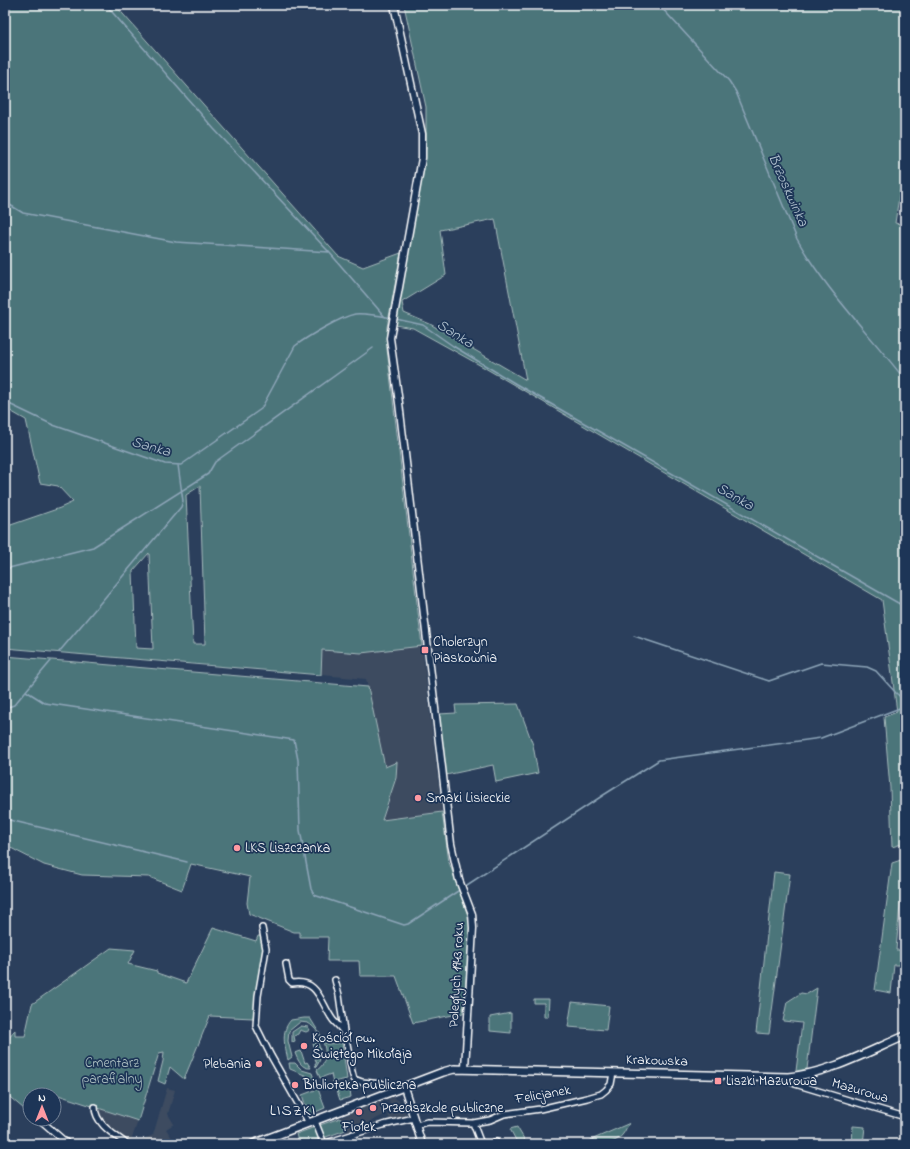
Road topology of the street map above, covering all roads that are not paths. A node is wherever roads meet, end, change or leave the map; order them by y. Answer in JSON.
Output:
{"nodes":[{"id":1,"x":394,"y":5,"type":"edge"},
{"id":2,"x":262,"y":928,"type":"dead end"},
{"id":3,"x":286,"y":964,"type":"dead end"},
{"id":4,"x":335,"y":980,"type":"dead end"},
{"id":5,"x":344,"y":1034,"type":"junction"},
{"id":6,"x":905,"y":1036,"type":"edge"},
{"id":7,"x":465,"y":1068,"type":"junction"},
{"id":8,"x":613,"y":1073,"type":"junction"},
{"id":9,"x":788,"y":1077,"type":"junction"},
{"id":10,"x":404,"y":1087,"type":"junction"},
{"id":11,"x":396,"y":1090,"type":"junction"},
{"id":12,"x":95,"y":1107,"type":"dead end"},
{"id":13,"x":905,"y":1117,"type":"edge"},
{"id":14,"x":414,"y":1118,"type":"junction"},
{"id":15,"x":312,"y":1122,"type":"junction"},
{"id":16,"x":473,"y":1123,"type":"junction"},
{"id":17,"x":417,"y":1125,"type":"junction"},
{"id":18,"x":48,"y":1127,"type":"edge"},
{"id":19,"x":352,"y":1134,"type":"junction"},
{"id":20,"x":68,"y":1144,"type":"edge"},
{"id":21,"x":127,"y":1144,"type":"edge"},
{"id":22,"x":253,"y":1144,"type":"edge"},
{"id":23,"x":323,"y":1144,"type":"edge"},
{"id":24,"x":355,"y":1144,"type":"edge"},
{"id":25,"x":422,"y":1144,"type":"edge"},
{"id":26,"x":481,"y":1144,"type":"edge"},
{"id":27,"x":490,"y":1144,"type":"edge"},
{"id":28,"x":497,"y":1144,"type":"edge"}],
"edges":[{"from":1,"to":7,"type":"street","name":"Poległych 1943 roku"},
{"from":2,"to":15,"type":"street"},
{"from":3,"to":5,"type":"street"},
{"from":4,"to":5,"type":"street"},
{"from":5,"to":11,"type":"street"},
{"from":6,"to":9,"type":"main road","name":"Krakowska"},
{"from":7,"to":8,"type":"main road","name":"Krakowska"},
{"from":7,"to":10,"type":"main road","name":"Krakowska"},
{"from":8,"to":9,"type":"main road","name":"Krakowska"},
{"from":8,"to":16,"type":"street","name":"Felicjanek"},
{"from":9,"to":13,"type":"street","name":"Mazurowa"},
{"from":10,"to":11,"type":"main road","name":"Krakowska"},
{"from":10,"to":14,"type":"street"},
{"from":11,"to":15,"type":"main road","name":"Krakowska"},
{"from":12,"to":21,"type":"street"},
{"from":14,"to":17,"type":"street"},
{"from":14,"to":19,"type":"street"},
{"from":15,"to":22,"type":"main road","name":"Krakowska"},
{"from":15,"to":23,"type":"street"},
{"from":16,"to":17,"type":"street","name":"Felicjanek"},
{"from":16,"to":26,"type":"street"},
{"from":17,"to":25,"type":"street"},
{"from":18,"to":20,"type":"street"},
{"from":19,"to":23,"type":"street"},
{"from":19,"to":24,"type":"street"},
{"from":27,"to":28,"type":"street"}]}
